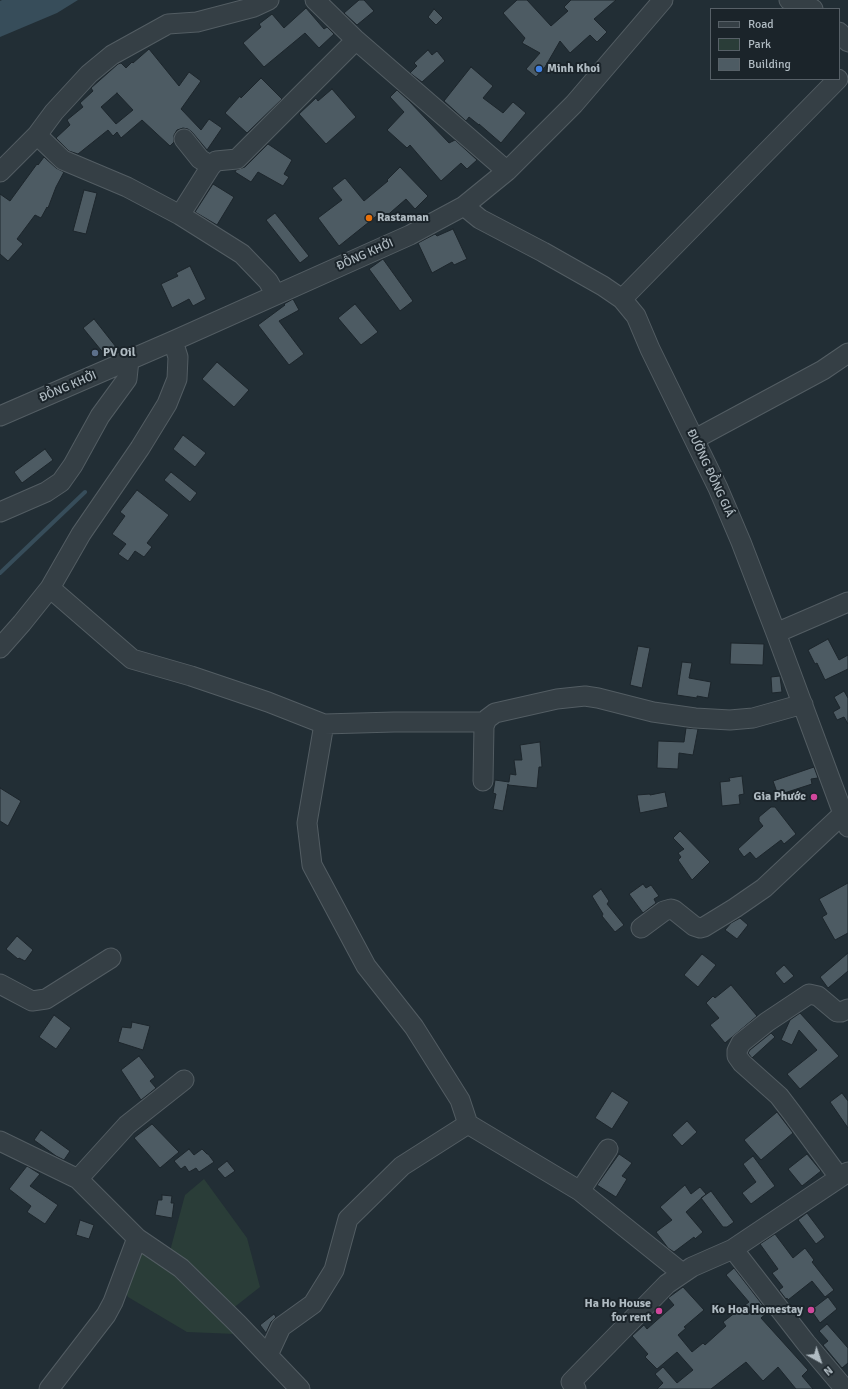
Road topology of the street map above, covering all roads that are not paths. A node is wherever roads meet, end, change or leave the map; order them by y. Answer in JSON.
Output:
{"nodes":[{"id":1,"x":269,"y":0,"type":"edge"},
{"id":2,"x":315,"y":0,"type":"edge"},
{"id":3,"x":663,"y":0,"type":"edge"},
{"id":4,"x":789,"y":0,"type":"edge"},
{"id":5,"x":810,"y":8,"type":"edge"},
{"id":6,"x":840,"y":33,"type":"edge"},
{"id":7,"x":356,"y":40,"type":"junction"},
{"id":8,"x":848,"y":42,"type":"edge"},
{"id":9,"x":848,"y":69,"type":"edge"},
{"id":10,"x":840,"y":78,"type":"edge"},
{"id":11,"x":838,"y":80,"type":"edge"},
{"id":12,"x":37,"y":135,"type":"junction"},
{"id":13,"x":184,"y":139,"type":"dead end"},
{"id":14,"x":211,"y":166,"type":"junction"},
{"id":15,"x":507,"y":171,"type":"junction"},
{"id":16,"x":0,"y":172,"type":"edge"},
{"id":17,"x":464,"y":206,"type":"junction"},
{"id":18,"x":180,"y":215,"type":"junction"},
{"id":19,"x":276,"y":294,"type":"junction"},
{"id":20,"x":622,"y":299,"type":"junction"},
{"id":21,"x":173,"y":341,"type":"junction"},
{"id":22,"x":848,"y":353,"type":"edge"},
{"id":23,"x":129,"y":360,"type":"junction"},
{"id":24,"x":0,"y":416,"type":"edge"},
{"id":25,"x":695,"y":439,"type":"junction"},
{"id":26,"x":0,"y":512,"type":"edge"},
{"id":27,"x":50,"y":588,"type":"junction"},
{"id":28,"x":848,"y":602,"type":"edge"},
{"id":29,"x":776,"y":633,"type":"junction"},
{"id":30,"x":0,"y":648,"type":"edge"},
{"id":31,"x":803,"y":704,"type":"junction"},
{"id":32,"x":485,"y":722,"type":"junction"},
{"id":33,"x":324,"y":724,"type":"junction"},
{"id":34,"x":483,"y":781,"type":"dead end"},
{"id":35,"x":845,"y":811,"type":"edge"},
{"id":36,"x":641,"y":928,"type":"dead end"},
{"id":37,"x":111,"y":958,"type":"dead end"},
{"id":38,"x":0,"y":984,"type":"edge"},
{"id":39,"x":848,"y":1009,"type":"edge"},
{"id":40,"x":184,"y":1080,"type":"dead end"},
{"id":41,"x":468,"y":1124,"type":"junction"},
{"id":42,"x":0,"y":1141,"type":"edge"},
{"id":43,"x":608,"y":1149,"type":"dead end"},
{"id":44,"x":843,"y":1175,"type":"edge"},
{"id":45,"x":78,"y":1179,"type":"junction"},
{"id":46,"x":580,"y":1191,"type":"junction"},
{"id":47,"x":137,"y":1238,"type":"junction"},
{"id":48,"x":733,"y":1248,"type":"junction"},
{"id":49,"x":682,"y":1273,"type":"junction"},
{"id":50,"x":268,"y":1355,"type":"junction"},
{"id":51,"x":845,"y":1387,"type":"edge"},
{"id":52,"x":49,"y":1389,"type":"edge"},
{"id":53,"x":300,"y":1389,"type":"edge"},
{"id":54,"x":576,"y":1389,"type":"edge"}],
"edges":[{"from":1,"to":12,"type":"street"},
{"from":2,"to":7,"type":"street"},
{"from":3,"to":15,"type":"street","name":"ĐỒNG KHỞI"},
{"from":4,"to":5,"type":"street"},
{"from":6,"to":8,"type":"street"},
{"from":7,"to":14,"type":"street"},
{"from":7,"to":15,"type":"street"},
{"from":9,"to":10,"type":"street"},
{"from":11,"to":20,"type":"street"},
{"from":12,"to":16,"type":"street"},
{"from":12,"to":18,"type":"street"},
{"from":13,"to":14,"type":"street"},
{"from":14,"to":18,"type":"street"},
{"from":15,"to":17,"type":"street","name":"ĐỒNG KHỞI"},
{"from":17,"to":19,"type":"street","name":"ĐỒNG KHỞI"},
{"from":17,"to":20,"type":"street","name":"ĐƯỜNG ĐỒNG GIÁ"},
{"from":18,"to":19,"type":"street"},
{"from":19,"to":21,"type":"street","name":"ĐỒNG KHỞI"},
{"from":20,"to":25,"type":"street","name":"ĐƯỜNG ĐỒNG GIÁ"},
{"from":21,"to":23,"type":"street","name":"ĐỒNG KHỞI"},
{"from":21,"to":27,"type":"street"},
{"from":22,"to":25,"type":"street"},
{"from":23,"to":24,"type":"street","name":"ĐỒNG KHỞI"},
{"from":23,"to":26,"type":"street"},
{"from":25,"to":29,"type":"street","name":"ĐƯỜNG ĐỒNG GIÁ"},
{"from":27,"to":30,"type":"street"},
{"from":27,"to":33,"type":"street"},
{"from":28,"to":29,"type":"street"},
{"from":29,"to":31,"type":"street","name":"ĐƯỜNG ĐỒNG GIÁ"},
{"from":31,"to":32,"type":"street"},
{"from":31,"to":35,"type":"street","name":"ĐƯỜNG ĐỒNG GIÁ"},
{"from":32,"to":33,"type":"street"},
{"from":32,"to":34,"type":"street"},
{"from":33,"to":41,"type":"street"},
{"from":35,"to":36,"type":"street"},
{"from":37,"to":38,"type":"street"},
{"from":39,"to":44,"type":"street"},
{"from":40,"to":45,"type":"street"},
{"from":41,"to":46,"type":"street"},
{"from":41,"to":50,"type":"street"},
{"from":42,"to":45,"type":"street"},
{"from":43,"to":46,"type":"street"},
{"from":44,"to":48,"type":"street"},
{"from":45,"to":47,"type":"street"},
{"from":46,"to":49,"type":"street"},
{"from":47,"to":50,"type":"street"},
{"from":47,"to":52,"type":"street"},
{"from":48,"to":49,"type":"street"},
{"from":48,"to":51,"type":"street"},
{"from":49,"to":54,"type":"street"},
{"from":50,"to":53,"type":"street"}]}
